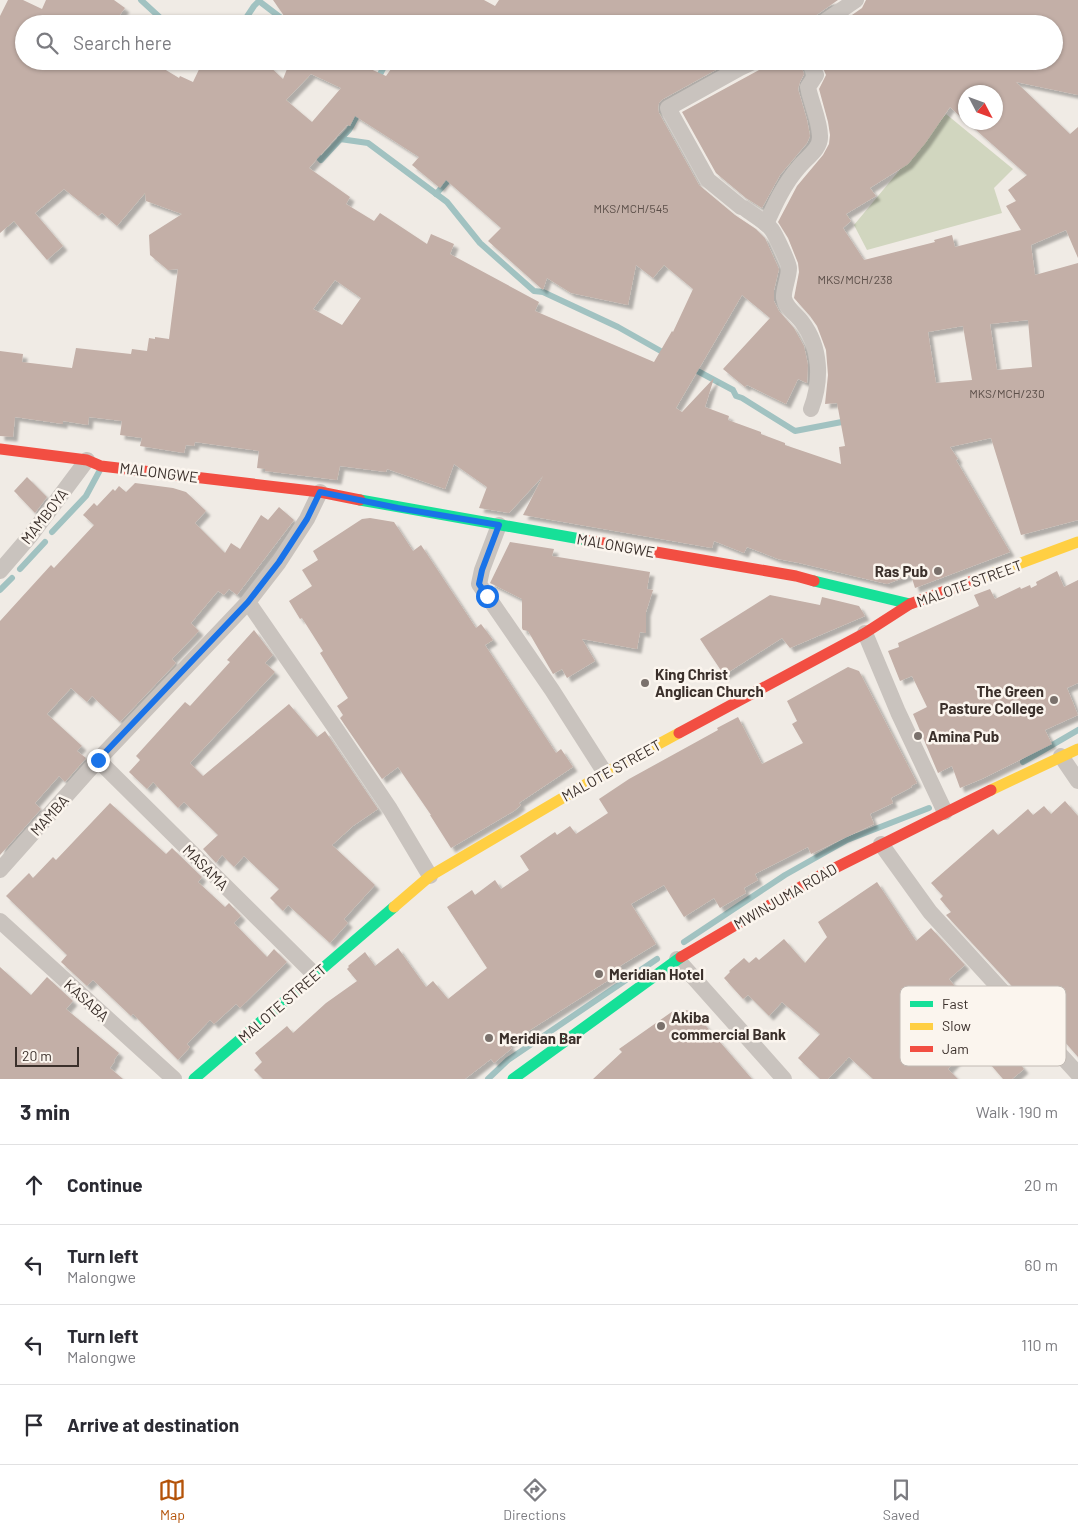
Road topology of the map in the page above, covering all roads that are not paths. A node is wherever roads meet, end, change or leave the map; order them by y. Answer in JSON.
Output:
{"nodes":[{"id":1,"x":856,"y":0,"type":"edge"},
{"id":2,"x":834,"y":15,"type":"edge"},
{"id":3,"x":736,"y":70,"type":"edge"},
{"id":4,"x":814,"y":70,"type":"edge"},
{"id":5,"x":766,"y":224,"type":"junction"},
{"id":6,"x":811,"y":409,"type":"dead end"},
{"id":7,"x":0,"y":449,"type":"edge"},
{"id":8,"x":87,"y":460,"type":"junction"},
{"id":9,"x":320,"y":492,"type":"junction"},
{"id":10,"x":499,"y":525,"type":"junction"},
{"id":11,"x":1078,"y":542,"type":"edge"},
{"id":12,"x":0,"y":571,"type":"edge"},
{"id":13,"x":248,"y":602,"type":"junction"},
{"id":14,"x":910,"y":604,"type":"junction"},
{"id":15,"x":865,"y":633,"type":"junction"},
{"id":16,"x":1078,"y":748,"type":"edge"},
{"id":17,"x":1061,"y":756,"type":"junction"},
{"id":18,"x":98,"y":760,"type":"junction"},
{"id":19,"x":605,"y":772,"type":"junction"},
{"id":20,"x":1078,"y":781,"type":"edge"},
{"id":21,"x":945,"y":812,"type":"junction"},
{"id":22,"x":881,"y":844,"type":"junction"},
{"id":23,"x":0,"y":870,"type":"edge"},
{"id":24,"x":430,"y":876,"type":"junction"},
{"id":25,"x":0,"y":921,"type":"edge"},
{"id":26,"x":677,"y":959,"type":"junction"},
{"id":27,"x":315,"y":974,"type":"junction"},
{"id":28,"x":998,"y":986,"type":"edge"},
{"id":29,"x":1066,"y":1061,"type":"edge"},
{"id":30,"x":1078,"y":1074,"type":"edge"},
{"id":31,"x":174,"y":1079,"type":"edge"},
{"id":32,"x":194,"y":1079,"type":"edge"},
{"id":33,"x":513,"y":1079,"type":"edge"},
{"id":34,"x":784,"y":1079,"type":"edge"}],
"edges":[{"from":1,"to":2,"type":"street"},
{"from":3,"to":5,"type":"street"},
{"from":4,"to":5,"type":"street"},
{"from":5,"to":6,"type":"street"},
{"from":7,"to":8,"type":"street","name":"MALONGWE"},
{"from":8,"to":9,"type":"street","name":"MALONGWE"},
{"from":8,"to":12,"type":"street","name":"MAMBOYA"},
{"from":9,"to":10,"type":"street","name":"MALONGWE"},
{"from":9,"to":13,"type":"street"},
{"from":10,"to":14,"type":"street","name":"MALONGWE"},
{"from":10,"to":19,"type":"street"},
{"from":11,"to":14,"type":"street","name":"MALOTE STREET"},
{"from":13,"to":18,"type":"street"},
{"from":13,"to":24,"type":"street"},
{"from":14,"to":15,"type":"street","name":"MALOTE STREET"},
{"from":15,"to":19,"type":"street","name":"MALOTE STREET"},
{"from":15,"to":21,"type":"street"},
{"from":16,"to":17,"type":"street","name":"MWINJUMA ROAD"},
{"from":17,"to":20,"type":"street"},
{"from":17,"to":21,"type":"street","name":"MWINJUMA ROAD"},
{"from":18,"to":23,"type":"street","name":"MAMBA"},
{"from":18,"to":27,"type":"street","name":"MASAMA"},
{"from":19,"to":24,"type":"street","name":"MALOTE STREET"},
{"from":21,"to":22,"type":"street","name":"MWINJUMA ROAD"},
{"from":22,"to":26,"type":"street","name":"MWINJUMA ROAD"},
{"from":22,"to":28,"type":"street"},
{"from":24,"to":27,"type":"street","name":"MALOTE STREET"},
{"from":25,"to":31,"type":"street","name":"KASABA"},
{"from":26,"to":33,"type":"street","name":"MWINJUMA ROAD"},
{"from":26,"to":34,"type":"street"},
{"from":27,"to":32,"type":"street","name":"MALOTE STREET"},
{"from":29,"to":30,"type":"street"}]}
